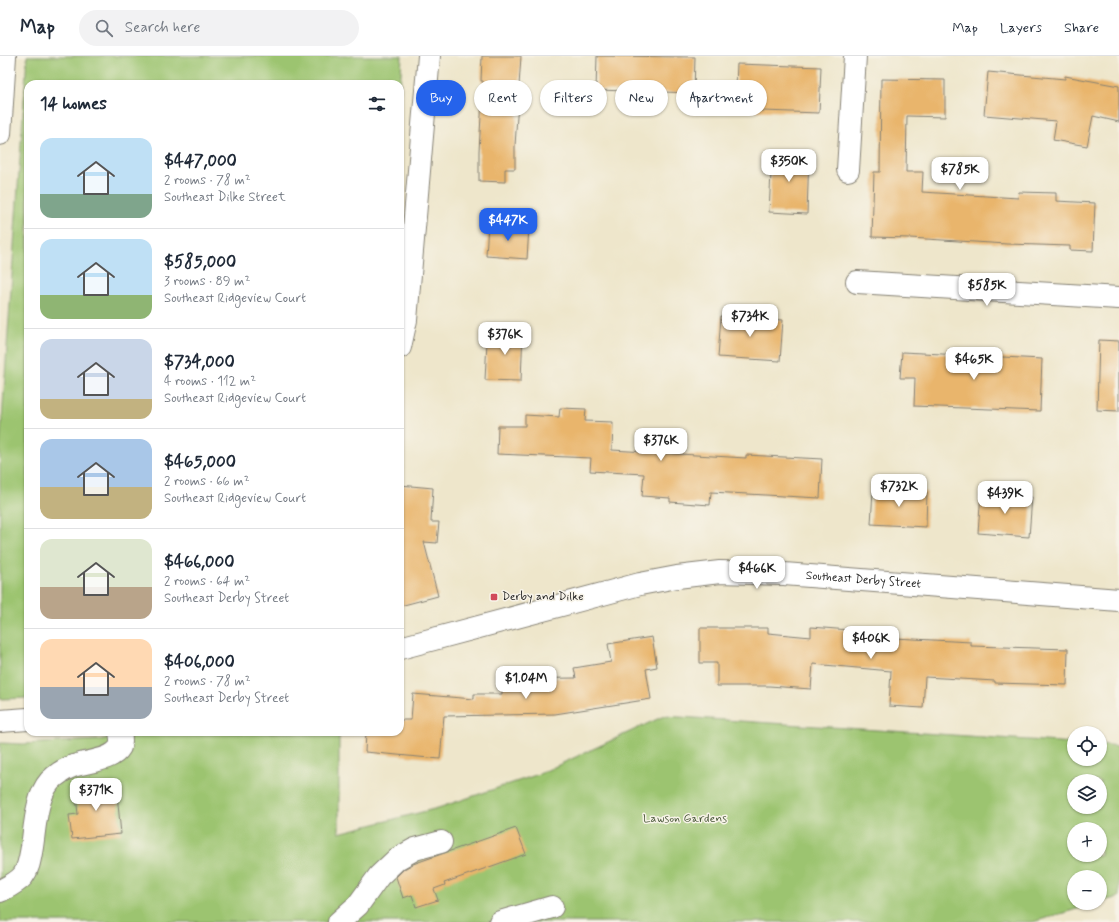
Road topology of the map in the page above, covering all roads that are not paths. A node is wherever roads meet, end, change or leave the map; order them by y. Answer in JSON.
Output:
{"nodes":[{"id":1,"x":5,"y":56,"type":"edge"},
{"id":2,"x":429,"y":56,"type":"edge"},
{"id":3,"x":855,"y":56,"type":"edge"},
{"id":4,"x":0,"y":134,"type":"edge"},
{"id":5,"x":848,"y":170,"type":"dead end"},
{"id":6,"x":857,"y":282,"type":"dead end"},
{"id":7,"x":1119,"y":298,"type":"edge"},
{"id":8,"x":404,"y":329,"type":"edge"},
{"id":9,"x":1119,"y":600,"type":"edge"},
{"id":10,"x":404,"y":647,"type":"edge"},
{"id":11,"x":24,"y":720,"type":"edge"},
{"id":12,"x":0,"y":721,"type":"edge"},
{"id":13,"x":120,"y":736,"type":"edge"},
{"id":14,"x":441,"y":842,"type":"dead end"},
{"id":15,"x":0,"y":891,"type":"edge"},
{"id":16,"x":552,"y":907,"type":"dead end"},
{"id":17,"x":339,"y":922,"type":"edge"},
{"id":18,"x":500,"y":922,"type":"edge"}],
"edges":[{"from":1,"to":4,"type":"street"},
{"from":2,"to":8,"type":"street"},
{"from":3,"to":5,"type":"street"},
{"from":6,"to":7,"type":"street"},
{"from":9,"to":10,"type":"street","name":"Southeast Derby Street"},
{"from":11,"to":12,"type":"street"},
{"from":13,"to":15,"type":"street"},
{"from":14,"to":17,"type":"street"},
{"from":16,"to":18,"type":"street"}]}
